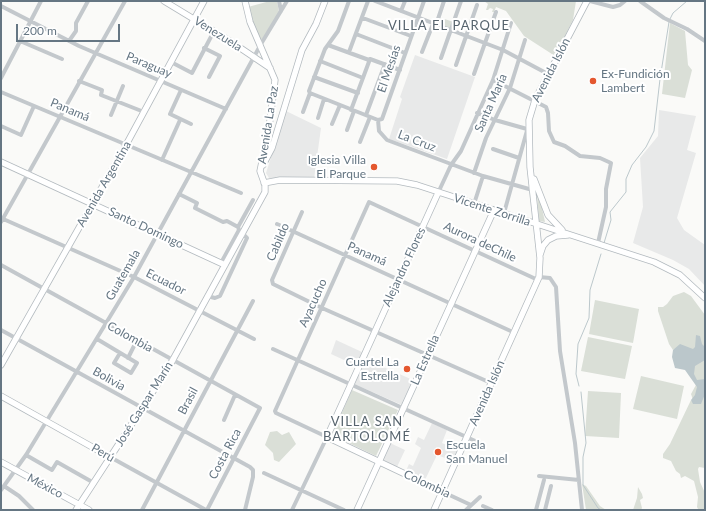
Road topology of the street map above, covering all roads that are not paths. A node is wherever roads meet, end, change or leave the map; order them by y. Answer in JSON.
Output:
{"nodes":[{"id":1,"x":41,"y":1,"type":"edge"},
{"id":2,"x":87,"y":1,"type":"edge"},
{"id":3,"x":125,"y":1,"type":"edge"},
{"id":4,"x":164,"y":1,"type":"edge"},
{"id":5,"x":204,"y":1,"type":"edge"},
{"id":6,"x":245,"y":1,"type":"edge"},
{"id":7,"x":279,"y":1,"type":"edge"},
{"id":8,"x":287,"y":1,"type":"edge"},
{"id":9,"x":325,"y":1,"type":"edge"},
{"id":10,"x":349,"y":1,"type":"edge"},
{"id":11,"x":368,"y":1,"type":"edge"},
{"id":12,"x":376,"y":1,"type":"edge"},
{"id":13,"x":405,"y":1,"type":"edge"},
{"id":14,"x":424,"y":1,"type":"edge"},
{"id":15,"x":444,"y":1,"type":"edge"},
{"id":16,"x":461,"y":1,"type":"edge"},
{"id":17,"x":588,"y":1,"type":"edge"},
{"id":18,"x":625,"y":1,"type":"edge"},
{"id":19,"x":640,"y":1,"type":"edge"},
{"id":20,"x":477,"y":5,"type":"dead end"},
{"id":21,"x":1,"y":6,"type":"edge"},
{"id":22,"x":281,"y":11,"type":"junction"},
{"id":23,"x":401,"y":11,"type":"junction"},
{"id":24,"x":496,"y":12,"type":"dead end"},
{"id":25,"x":362,"y":18,"type":"junction"},
{"id":26,"x":418,"y":18,"type":"junction"},
{"id":27,"x":194,"y":19,"type":"junction"},
{"id":28,"x":30,"y":21,"type":"junction"},
{"id":29,"x":510,"y":23,"type":"dead end"},
{"id":30,"x":434,"y":24,"type":"junction"},
{"id":31,"x":451,"y":30,"type":"junction"},
{"id":32,"x":214,"y":31,"type":"junction"},
{"id":33,"x":356,"y":34,"type":"junction"},
{"id":34,"x":411,"y":36,"type":"junction"},
{"id":35,"x":466,"y":36,"type":"junction"},
{"id":36,"x":525,"y":40,"type":"dead end"},
{"id":37,"x":20,"y":41,"type":"junction"},
{"id":38,"x":705,"y":41,"type":"edge"},
{"id":39,"x":69,"y":42,"type":"junction"},
{"id":40,"x":485,"y":43,"type":"junction"},
{"id":41,"x":261,"y":44,"type":"junction"},
{"id":42,"x":328,"y":45,"type":"junction"},
{"id":43,"x":204,"y":48,"type":"junction"},
{"id":44,"x":503,"y":50,"type":"junction"},
{"id":45,"x":349,"y":52,"type":"junction"},
{"id":46,"x":422,"y":52,"type":"dead end"},
{"id":47,"x":95,"y":53,"type":"junction"},
{"id":48,"x":404,"y":53,"type":"junction"},
{"id":49,"x":254,"y":57,"type":"junction"},
{"id":50,"x":441,"y":58,"type":"dead end"},
{"id":51,"x":62,"y":59,"type":"dead end"},
{"id":52,"x":370,"y":60,"type":"junction"},
{"id":53,"x":520,"y":60,"type":"junction"},
{"id":54,"x":217,"y":61,"type":"junction"},
{"id":55,"x":320,"y":61,"type":"junction"},
{"id":56,"x":171,"y":62,"type":"junction"},
{"id":57,"x":222,"y":64,"type":"dead end"},
{"id":58,"x":385,"y":64,"type":"junction"},
{"id":59,"x":456,"y":66,"type":"dead end"},
{"id":60,"x":271,"y":68,"type":"junction"},
{"id":61,"x":400,"y":70,"type":"junction"},
{"id":62,"x":474,"y":74,"type":"dead end"},
{"id":63,"x":548,"y":74,"type":"junction"},
{"id":64,"x":215,"y":77,"type":"dead end"},
{"id":65,"x":314,"y":77,"type":"junction"},
{"id":66,"x":1,"y":78,"type":"edge"},
{"id":67,"x":363,"y":78,"type":"junction"},
{"id":68,"x":493,"y":80,"type":"junction"},
{"id":69,"x":79,"y":81,"type":"junction"},
{"id":70,"x":160,"y":82,"type":"junction"},
{"id":71,"x":123,"y":86,"type":"dead end"},
{"id":72,"x":510,"y":88,"type":"junction"},
{"id":73,"x":181,"y":90,"type":"junction"},
{"id":74,"x":1,"y":92,"type":"edge"},
{"id":75,"x":310,"y":93,"type":"junction"},
{"id":76,"x":358,"y":93,"type":"junction"},
{"id":77,"x":324,"y":99,"type":"junction"},
{"id":78,"x":535,"y":100,"type":"junction"},
{"id":79,"x":116,"y":102,"type":"junction"},
{"id":80,"x":340,"y":105,"type":"junction"},
{"id":81,"x":34,"y":106,"type":"junction"},
{"id":82,"x":226,"y":109,"type":"junction"},
{"id":83,"x":353,"y":110,"type":"junction"},
{"id":84,"x":144,"y":112,"type":"junction"},
{"id":85,"x":303,"y":112,"type":"dead end"},
{"id":86,"x":478,"y":113,"type":"junction"},
{"id":87,"x":111,"y":115,"type":"dead end"},
{"id":88,"x":60,"y":116,"type":"junction"},
{"id":89,"x":368,"y":116,"type":"junction"},
{"id":90,"x":318,"y":118,"type":"dead end"},
{"id":91,"x":180,"y":120,"type":"junction"},
{"id":92,"x":378,"y":120,"type":"junction"},
{"id":93,"x":495,"y":120,"type":"junction"},
{"id":94,"x":191,"y":124,"type":"dead end"},
{"id":95,"x":332,"y":124,"type":"dead end"},
{"id":96,"x":1,"y":126,"type":"edge"},
{"id":97,"x":528,"y":128,"type":"junction"},
{"id":98,"x":347,"y":130,"type":"dead end"},
{"id":99,"x":360,"y":142,"type":"dead end"},
{"id":100,"x":126,"y":145,"type":"junction"},
{"id":101,"x":493,"y":149,"type":"dead end"},
{"id":102,"x":519,"y":158,"type":"junction"},
{"id":103,"x":162,"y":160,"type":"junction"},
{"id":104,"x":1,"y":162,"type":"edge"},
{"id":105,"x":451,"y":165,"type":"junction"},
{"id":106,"x":261,"y":167,"type":"junction"},
{"id":107,"x":530,"y":167,"type":"junction"},
{"id":108,"x":191,"y":172,"type":"junction"},
{"id":109,"x":474,"y":173,"type":"junction"},
{"id":110,"x":28,"y":174,"type":"junction"},
{"id":111,"x":483,"y":176,"type":"junction"},
{"id":112,"x":264,"y":183,"type":"junction"},
{"id":113,"x":511,"y":185,"type":"junction"},
{"id":114,"x":531,"y":188,"type":"junction"},
{"id":115,"x":241,"y":193,"type":"dead end"},
{"id":116,"x":438,"y":193,"type":"junction"},
{"id":117,"x":179,"y":194,"type":"junction"},
{"id":118,"x":253,"y":200,"type":"dead end"},
{"id":119,"x":369,"y":202,"type":"joint"},
{"id":120,"x":93,"y":203,"type":"junction"},
{"id":121,"x":474,"y":204,"type":"junction"},
{"id":122,"x":494,"y":210,"type":"junction"},
{"id":123,"x":302,"y":212,"type":"dead end"},
{"id":124,"x":504,"y":213,"type":"junction"},
{"id":125,"x":2,"y":220,"type":"edge"},
{"id":126,"x":534,"y":223,"type":"junction"},
{"id":127,"x":276,"y":224,"type":"dead end"},
{"id":128,"x":238,"y":226,"type":"junction"},
{"id":129,"x":423,"y":227,"type":"junction"},
{"id":130,"x":293,"y":231,"type":"junction"},
{"id":131,"x":158,"y":233,"type":"junction"},
{"id":132,"x":243,"y":234,"type":"junction"},
{"id":133,"x":570,"y":234,"type":"junction"},
{"id":134,"x":598,"y":243,"type":"junction"},
{"id":135,"x":68,"y":248,"type":"junction"},
{"id":136,"x":475,"y":251,"type":"junction"},
{"id":137,"x":346,"y":255,"type":"junction"},
{"id":138,"x":540,"y":258,"type":"junction"},
{"id":139,"x":1,"y":264,"type":"edge"},
{"id":140,"x":223,"y":264,"type":"junction"},
{"id":141,"x":134,"y":277,"type":"junction"},
{"id":142,"x":539,"y":278,"type":"junction"},
{"id":143,"x":398,"y":279,"type":"junction"},
{"id":144,"x":44,"y":288,"type":"junction"},
{"id":145,"x":207,"y":296,"type":"junction"},
{"id":146,"x":705,"y":298,"type":"edge"},
{"id":147,"x":253,"y":301,"type":"dead end"},
{"id":148,"x":451,"y":303,"type":"junction"},
{"id":149,"x":322,"y":308,"type":"junction"},
{"id":150,"x":199,"y":310,"type":"junction"},
{"id":151,"x":106,"y":323,"type":"junction"},
{"id":152,"x":1,"y":330,"type":"edge"},
{"id":153,"x":237,"y":331,"type":"junction"},
{"id":154,"x":374,"y":332,"type":"junction"},
{"id":155,"x":515,"y":333,"type":"junction"},
{"id":156,"x":16,"y":338,"type":"junction"},
{"id":157,"x":97,"y":339,"type":"junction"},
{"id":158,"x":254,"y":339,"type":"dead end"},
{"id":159,"x":137,"y":340,"type":"junction"},
{"id":160,"x":273,"y":349,"type":"dead end"},
{"id":161,"x":120,"y":353,"type":"junction"},
{"id":162,"x":427,"y":355,"type":"junction"},
{"id":163,"x":128,"y":358,"type":"junction"},
{"id":164,"x":172,"y":360,"type":"junction"},
{"id":165,"x":298,"y":361,"type":"junction"},
{"id":166,"x":1,"y":365,"type":"edge"},
{"id":167,"x":76,"y":372,"type":"junction"},
{"id":168,"x":210,"y":381,"type":"junction"},
{"id":169,"x":491,"y":383,"type":"junction"},
{"id":170,"x":350,"y":385,"type":"junction"},
{"id":171,"x":235,"y":395,"type":"junction"},
{"id":172,"x":1,"y":396,"type":"edge"},
{"id":173,"x":141,"y":408,"type":"junction"},
{"id":174,"x":260,"y":408,"type":"joint"},
{"id":175,"x":403,"y":409,"type":"junction"},
{"id":176,"x":275,"y":412,"type":"joint"},
{"id":177,"x":224,"y":420,"type":"dead end"},
{"id":178,"x":47,"y":421,"type":"junction"},
{"id":179,"x":183,"y":432,"type":"junction"},
{"id":180,"x":327,"y":437,"type":"junction"},
{"id":181,"x":467,"y":438,"type":"junction"},
{"id":182,"x":484,"y":445,"type":"dead end"},
{"id":183,"x":26,"y":455,"type":"junction"},
{"id":184,"x":110,"y":457,"type":"junction"},
{"id":185,"x":233,"y":459,"type":"junction"},
{"id":186,"x":1,"y":462,"type":"edge"},
{"id":187,"x":379,"y":462,"type":"junction"},
{"id":188,"x":16,"y":470,"type":"junction"},
{"id":189,"x":264,"y":473,"type":"dead end"},
{"id":190,"x":539,"y":476,"type":"dead end"},
{"id":191,"x":544,"y":480,"type":"dead end"},
{"id":192,"x":579,"y":480,"type":"junction"},
{"id":193,"x":156,"y":482,"type":"junction"},
{"id":194,"x":94,"y":483,"type":"junction"},
{"id":195,"x":551,"y":486,"type":"dead end"},
{"id":196,"x":2,"y":488,"type":"edge"},
{"id":197,"x":301,"y":491,"type":"junction"},
{"id":198,"x":443,"y":492,"type":"junction"},
{"id":199,"x":540,"y":496,"type":"junction"},
{"id":200,"x":480,"y":497,"type":"dead end"},
{"id":201,"x":548,"y":498,"type":"junction"},
{"id":202,"x":471,"y":505,"type":"junction"},
{"id":203,"x":483,"y":506,"type":"dead end"},
{"id":204,"x":78,"y":507,"type":"edge"},
{"id":205,"x":33,"y":510,"type":"edge"},
{"id":206,"x":89,"y":510,"type":"edge"},
{"id":207,"x":142,"y":510,"type":"edge"},
{"id":208,"x":206,"y":510,"type":"edge"},
{"id":209,"x":245,"y":510,"type":"edge"},
{"id":210,"x":292,"y":510,"type":"edge"},
{"id":211,"x":344,"y":510,"type":"edge"},
{"id":212,"x":357,"y":510,"type":"edge"},
{"id":213,"x":434,"y":510,"type":"edge"},
{"id":214,"x":466,"y":510,"type":"edge"},
{"id":215,"x":492,"y":510,"type":"edge"},
{"id":216,"x":536,"y":510,"type":"edge"},
{"id":217,"x":545,"y":510,"type":"edge"},
{"id":218,"x":582,"y":510,"type":"edge"}],
"edges":[{"from":1,"to":28,"type":"street"},
{"from":2,"to":39,"type":"street"},
{"from":3,"to":47,"type":"street"},
{"from":4,"to":27,"type":"main road","name":"Venezuela"},
{"from":5,"to":27,"type":"main road","name":"Avenida Argentina"},
{"from":6,"to":41,"type":"main road","name":"Avenida La Paz"},
{"from":7,"to":22,"type":"street"},
{"from":8,"to":22,"type":"street","name":"Guatemala"},
{"from":9,"to":106,"type":"main road"},
{"from":10,"to":42,"type":"street"},
{"from":11,"to":25,"type":"street"},
{"from":12,"to":23,"type":"street"},
{"from":13,"to":23,"type":"street"},
{"from":14,"to":26,"type":"street","name":"El Mesías"},
{"from":15,"to":30,"type":"street"},
{"from":16,"to":31,"type":"street"},
{"from":17,"to":18,"type":"street"},
{"from":17,"to":63,"type":"main road","name":"Avenida Islón"},
{"from":19,"to":38,"type":"street"},
{"from":20,"to":35,"type":"street"},
{"from":21,"to":28,"type":"street","name":"Paraguay"},
{"from":22,"to":41,"type":"street","name":"Guatemala"},
{"from":23,"to":26,"type":"street"},
{"from":24,"to":40,"type":"street"},
{"from":25,"to":33,"type":"street"},
{"from":25,"to":34,"type":"street"},
{"from":26,"to":30,"type":"street"},
{"from":26,"to":34,"type":"street","name":"El Mesías"},
{"from":27,"to":32,"type":"main road","name":"Venezuela"},
{"from":27,"to":56,"type":"main road","name":"Avenida Argentina"},
{"from":28,"to":37,"type":"street"},
{"from":28,"to":39,"type":"street","name":"Paraguay"},
{"from":29,"to":44,"type":"street","name":"Alejandro Flores"},
{"from":30,"to":31,"type":"street"},
{"from":30,"to":46,"type":"street"},
{"from":31,"to":35,"type":"street"},
{"from":31,"to":50,"type":"street"},
{"from":32,"to":43,"type":"street"},
{"from":32,"to":49,"type":"main road","name":"Venezuela"},
{"from":33,"to":45,"type":"street"},
{"from":33,"to":48,"type":"street"},
{"from":34,"to":48,"type":"street","name":"El Mesías"},
{"from":35,"to":40,"type":"street"},
{"from":35,"to":59,"type":"street"},
{"from":36,"to":53,"type":"street","name":"Santa María"},
{"from":37,"to":51,"type":"street"},
{"from":37,"to":66,"type":"street"},
{"from":39,"to":47,"type":"street","name":"Paraguay"},
{"from":40,"to":44,"type":"street"},
{"from":40,"to":62,"type":"street"},
{"from":41,"to":49,"type":"street","name":"Guatemala"},
{"from":41,"to":60,"type":"main road","name":"Avenida La Paz"},
{"from":42,"to":45,"type":"street"},
{"from":42,"to":55,"type":"street"},
{"from":43,"to":54,"type":"street"},
{"from":43,"to":56,"type":"street"},
{"from":44,"to":53,"type":"street"},
{"from":44,"to":68,"type":"street","name":"Alejandro Flores"},
{"from":45,"to":52,"type":"street"},
{"from":47,"to":69,"type":"street"},
{"from":47,"to":70,"type":"street","name":"Paraguay"},
{"from":48,"to":61,"type":"street","name":"El Mesías"},
{"from":49,"to":60,"type":"main road","name":"Venezuela"},
{"from":49,"to":82,"type":"street","name":"Guatemala"},
{"from":52,"to":58,"type":"street"},
{"from":52,"to":67,"type":"street"},
{"from":53,"to":63,"type":"street"},
{"from":53,"to":72,"type":"street","name":"Santa María"},
{"from":54,"to":57,"type":"street"},
{"from":54,"to":64,"type":"street"},
{"from":55,"to":65,"type":"street"},
{"from":55,"to":67,"type":"street"},
{"from":56,"to":70,"type":"main road","name":"Avenida Argentina"},
{"from":58,"to":61,"type":"street"},
{"from":58,"to":89,"type":"street"},
{"from":60,"to":106,"type":"main road","name":"Avenida La Paz"},
{"from":61,"to":92,"type":"street","name":"El Mesías"},
{"from":63,"to":78,"type":"main road","name":"Avenida Islón"},
{"from":65,"to":75,"type":"street"},
{"from":65,"to":76,"type":"street"},
{"from":67,"to":76,"type":"street"},
{"from":68,"to":72,"type":"street"},
{"from":68,"to":86,"type":"street","name":"Alejandro Flores"},
{"from":69,"to":79,"type":"street"},
{"from":69,"to":88,"type":"street"},
{"from":70,"to":73,"type":"street","name":"Paraguay"},
{"from":70,"to":84,"type":"main road","name":"Avenida Argentina"},
{"from":71,"to":79,"type":"street"},
{"from":72,"to":78,"type":"street"},
{"from":72,"to":93,"type":"street","name":"Santa María"},
{"from":73,"to":82,"type":"street","name":"Paraguay"},
{"from":73,"to":91,"type":"street"},
{"from":74,"to":81,"type":"street","name":"Panamá"},
{"from":75,"to":77,"type":"street"},
{"from":75,"to":85,"type":"street"},
{"from":76,"to":83,"type":"street"},
{"from":77,"to":80,"type":"street"},
{"from":77,"to":90,"type":"street"},
{"from":78,"to":97,"type":"main road","name":"Avenida Islón"},
{"from":78,"to":134,"type":"street"},
{"from":79,"to":84,"type":"street"},
{"from":79,"to":87,"type":"street"},
{"from":80,"to":83,"type":"street"},
{"from":80,"to":95,"type":"street"},
{"from":81,"to":88,"type":"street","name":"Panamá"},
{"from":81,"to":96,"type":"street"},
{"from":82,"to":108,"type":"street","name":"Guatemala"},
{"from":83,"to":89,"type":"street"},
{"from":83,"to":98,"type":"street"},
{"from":84,"to":100,"type":"main road","name":"Avenida Argentina"},
{"from":86,"to":93,"type":"street"},
{"from":86,"to":105,"type":"street","name":"Alejandro Flores"},
{"from":88,"to":100,"type":"street","name":"Panamá"},
{"from":88,"to":110,"type":"street"},
{"from":89,"to":92,"type":"street"},
{"from":89,"to":99,"type":"street"},
{"from":91,"to":94,"type":"street"},
{"from":91,"to":103,"type":"street"},
{"from":92,"to":105,"type":"street","name":"La Cruz"},
{"from":93,"to":97,"type":"street"},
{"from":93,"to":109,"type":"street","name":"Santa María"},
{"from":97,"to":102,"type":"street"},
{"from":97,"to":107,"type":"main road","name":"Avenida Islón"},
{"from":100,"to":103,"type":"street","name":"Panamá"},
{"from":100,"to":120,"type":"main road","name":"Avenida Argentina"},
{"from":101,"to":102,"type":"street"},
{"from":102,"to":113,"type":"street"},
{"from":103,"to":108,"type":"street","name":"Panamá"},
{"from":104,"to":110,"type":"main road","name":"Santo Domingo"},
{"from":105,"to":109,"type":"street","name":"La Cruz"},
{"from":105,"to":116,"type":"street","name":"Alejandro Flores"},
{"from":106,"to":112,"type":"main road","name":"Avenida La Paz"},
{"from":107,"to":114,"type":"main road","name":"Avenida Islón"},
{"from":107,"to":133,"type":"main road"},
{"from":108,"to":115,"type":"street","name":"Panamá"},
{"from":108,"to":117,"type":"street","name":"Guatemala"},
{"from":109,"to":111,"type":"street","name":"La Cruz"},
{"from":110,"to":120,"type":"main road","name":"Santo Domingo"},
{"from":110,"to":125,"type":"street"},
{"from":111,"to":113,"type":"street","name":"La Cruz"},
{"from":111,"to":121,"type":"street"},
{"from":112,"to":116,"type":"main road","name":"Vicente Zorrilla"},
{"from":112,"to":132,"type":"main road","name":"José Gaspar Marín"},
{"from":113,"to":114,"type":"street","name":"La Cruz"},
{"from":113,"to":124,"type":"street"},
{"from":114,"to":126,"type":"main road","name":"Avenida Islón"},
{"from":116,"to":121,"type":"main road","name":"Vicente Zorrilla"},
{"from":116,"to":129,"type":"main road","name":"Alejandro Flores"},
{"from":117,"to":128,"type":"street"},
{"from":117,"to":131,"type":"street","name":"Guatemala"},
{"from":118,"to":128,"type":"street"},
{"from":119,"to":129,"type":"street","name":"Aurora deChile"},
{"from":119,"to":137,"type":"street","name":"Ayacucho"},
{"from":120,"to":131,"type":"main road","name":"Santo Domingo"},
{"from":120,"to":135,"type":"main road","name":"Avenida Argentina"},
{"from":121,"to":122,"type":"main road","name":"Vicente Zorrilla"},
{"from":122,"to":124,"type":"main road","name":"Vicente Zorrilla"},
{"from":122,"to":136,"type":"main road","name":"La Estrella"},
{"from":123,"to":130,"type":"street","name":"Cabildo"},
{"from":124,"to":126,"type":"main road","name":"Vicente Zorrilla"},
{"from":125,"to":135,"type":"street","name":"Ecuador"},
{"from":126,"to":133,"type":"main road","name":"Vicente Zorrilla"},
{"from":126,"to":138,"type":"main road","name":"Avenida Islón"},
{"from":126,"to":142,"type":"main road","name":"Avenida Islón"},
{"from":127,"to":130,"type":"street","name":"Panamá"},
{"from":128,"to":140,"type":"street"},
{"from":129,"to":136,"type":"street","name":"Aurora deChile"},
{"from":129,"to":143,"type":"main road","name":"Alejandro Flores"},
{"from":130,"to":137,"type":"street","name":"Panamá"},
{"from":130,"to":149,"type":"street","name":"Cabildo"},
{"from":131,"to":140,"type":"main road","name":"Santo Domingo"},
{"from":131,"to":141,"type":"street","name":"Guatemala"},
{"from":132,"to":140,"type":"main road","name":"José Gaspar Marín"},
{"from":132,"to":145,"type":"street","name":"José Gaspar Marín"},
{"from":133,"to":134,"type":"main road","name":"Vicente Zorrilla"},
{"from":133,"to":138,"type":"main road"},
{"from":134,"to":146,"type":"main road","name":"Vicente Zorrilla"},
{"from":135,"to":141,"type":"street","name":"Ecuador"},
{"from":135,"to":144,"type":"main road","name":"Avenida Argentina"},
{"from":136,"to":142,"type":"street","name":"Aurora deChile"},
{"from":136,"to":148,"type":"main road","name":"La Estrella"},
{"from":137,"to":143,"type":"street","name":"Panamá"},
{"from":137,"to":149,"type":"street","name":"Ayacucho"},
{"from":138,"to":142,"type":"main road","name":"Avenida Islón"},
{"from":139,"to":144,"type":"street","name":"Colombia"},
{"from":140,"to":145,"type":"main road","name":"José Gaspar Marín"},
{"from":141,"to":150,"type":"street","name":"Ecuador"},
{"from":141,"to":151,"type":"street","name":"Guatemala"},
{"from":142,"to":155,"type":"main road","name":"Avenida Islón"},
{"from":142,"to":192,"type":"street","name":"Aurora deChile"},
{"from":143,"to":148,"type":"street","name":"Panamá"},
{"from":143,"to":154,"type":"main road","name":"Alejandro Flores"},
{"from":144,"to":151,"type":"street","name":"Colombia"},
{"from":144,"to":156,"type":"main road","name":"Avenida Argentina"},
{"from":145,"to":150,"type":"main road","name":"José Gaspar Marín"},
{"from":147,"to":153,"type":"street","name":"Brasil"},
{"from":148,"to":155,"type":"street","name":"Panamá"},
{"from":148,"to":162,"type":"main road","name":"La Estrella"},
{"from":149,"to":154,"type":"street"},
{"from":149,"to":165,"type":"street","name":"Ayacucho"},
{"from":150,"to":153,"type":"street","name":"Ecuador"},
{"from":150,"to":164,"type":"main road","name":"José Gaspar Marín"},
{"from":151,"to":157,"type":"street","name":"Guatemala"},
{"from":151,"to":159,"type":"street","name":"Colombia"},
{"from":152,"to":156,"type":"street","name":"Bolivia"},
{"from":153,"to":158,"type":"street","name":"Ecuador"},
{"from":153,"to":168,"type":"street","name":"Brasil"},
{"from":154,"to":162,"type":"street"},
{"from":154,"to":170,"type":"main road","name":"Alejandro Flores"},
{"from":155,"to":169,"type":"main road","name":"Avenida Islón"},
{"from":156,"to":166,"type":"main road","name":"Avenida Argentina"},
{"from":156,"to":167,"type":"street","name":"Bolivia"},
{"from":157,"to":161,"type":"street"},
{"from":157,"to":167,"type":"street","name":"Guatemala"},
{"from":159,"to":163,"type":"street"},
{"from":159,"to":164,"type":"street","name":"Colombia"},
{"from":160,"to":165,"type":"street"},
{"from":161,"to":163,"type":"street"},
{"from":161,"to":163,"type":"street"},
{"from":162,"to":169,"type":"street"},
{"from":162,"to":175,"type":"main road","name":"La Estrella"},
{"from":164,"to":168,"type":"street","name":"Colombia"},
{"from":164,"to":173,"type":"main road","name":"José Gaspar Marín"},
{"from":165,"to":170,"type":"street"},
{"from":165,"to":176,"type":"street","name":"Ayacucho"},
{"from":167,"to":173,"type":"street","name":"Bolivia"},
{"from":167,"to":178,"type":"street","name":"Guatemala"},
{"from":168,"to":171,"type":"street","name":"Colombia"},
{"from":168,"to":179,"type":"street","name":"Brasil"},
{"from":169,"to":181,"type":"main road","name":"Avenida Islón"},
{"from":170,"to":175,"type":"street"},
{"from":170,"to":180,"type":"main road","name":"Alejandro Flores"},
{"from":171,"to":174,"type":"street","name":"Colombia"},
{"from":171,"to":177,"type":"street"},
{"from":172,"to":178,"type":"main road","name":"Perú"},
{"from":173,"to":179,"type":"street","name":"Bolivia"},
{"from":173,"to":184,"type":"main road","name":"José Gaspar Marín"},
{"from":174,"to":185,"type":"street","name":"Costa Rica"},
{"from":175,"to":181,"type":"street"},
{"from":175,"to":187,"type":"main road","name":"La Estrella"},
{"from":176,"to":180,"type":"street","name":"Colombia"},
{"from":178,"to":183,"type":"street","name":"Guatemala"},
{"from":178,"to":184,"type":"main road","name":"Perú"},
{"from":179,"to":185,"type":"street","name":"Bolivia"},
{"from":179,"to":193,"type":"street","name":"Brasil"},
{"from":180,"to":187,"type":"main road","name":"Colombia"},
{"from":180,"to":197,"type":"street","name":"Alejandro Flores"},
{"from":181,"to":182,"type":"street"},
{"from":181,"to":198,"type":"main road","name":"Avenida Islón"},
{"from":183,"to":188,"type":"street","name":"Guatemala"},
{"from":183,"to":194,"type":"street"},
{"from":184,"to":193,"type":"street","name":"Perú"},
{"from":184,"to":194,"type":"main road","name":"José Gaspar Marín"},
{"from":185,"to":208,"type":"street","name":"Costa Rica"},
{"from":185,"to":209,"type":"street","name":"Bolivia"},
{"from":186,"to":188,"type":"main road","name":"México"},
{"from":187,"to":198,"type":"main road","name":"Colombia"},
{"from":187,"to":212,"type":"main road","name":"La Estrella"},
{"from":188,"to":196,"type":"street","name":"Guatemala"},
{"from":188,"to":204,"type":"main road","name":"México"},
{"from":189,"to":197,"type":"street"},
{"from":190,"to":192,"type":"street"},
{"from":191,"to":199,"type":"street"},
{"from":192,"to":218,"type":"street"},
{"from":193,"to":207,"type":"street","name":"Brasil"},
{"from":193,"to":208,"type":"street","name":"Perú"},
{"from":194,"to":204,"type":"main road","name":"José Gaspar Marín"},
{"from":195,"to":201,"type":"street"},
{"from":196,"to":205,"type":"street"},
{"from":197,"to":210,"type":"street","name":"Alejandro Flores"},
{"from":197,"to":211,"type":"street"},
{"from":198,"to":202,"type":"street","name":"Colombia"},
{"from":198,"to":213,"type":"main road","name":"Avenida Islón"},
{"from":199,"to":201,"type":"street"},
{"from":199,"to":216,"type":"street"},
{"from":200,"to":202,"type":"street"},
{"from":201,"to":217,"type":"street"},
{"from":202,"to":214,"type":"street"},
{"from":203,"to":215,"type":"street"},
{"from":204,"to":206,"type":"main road","name":"México"}]}
